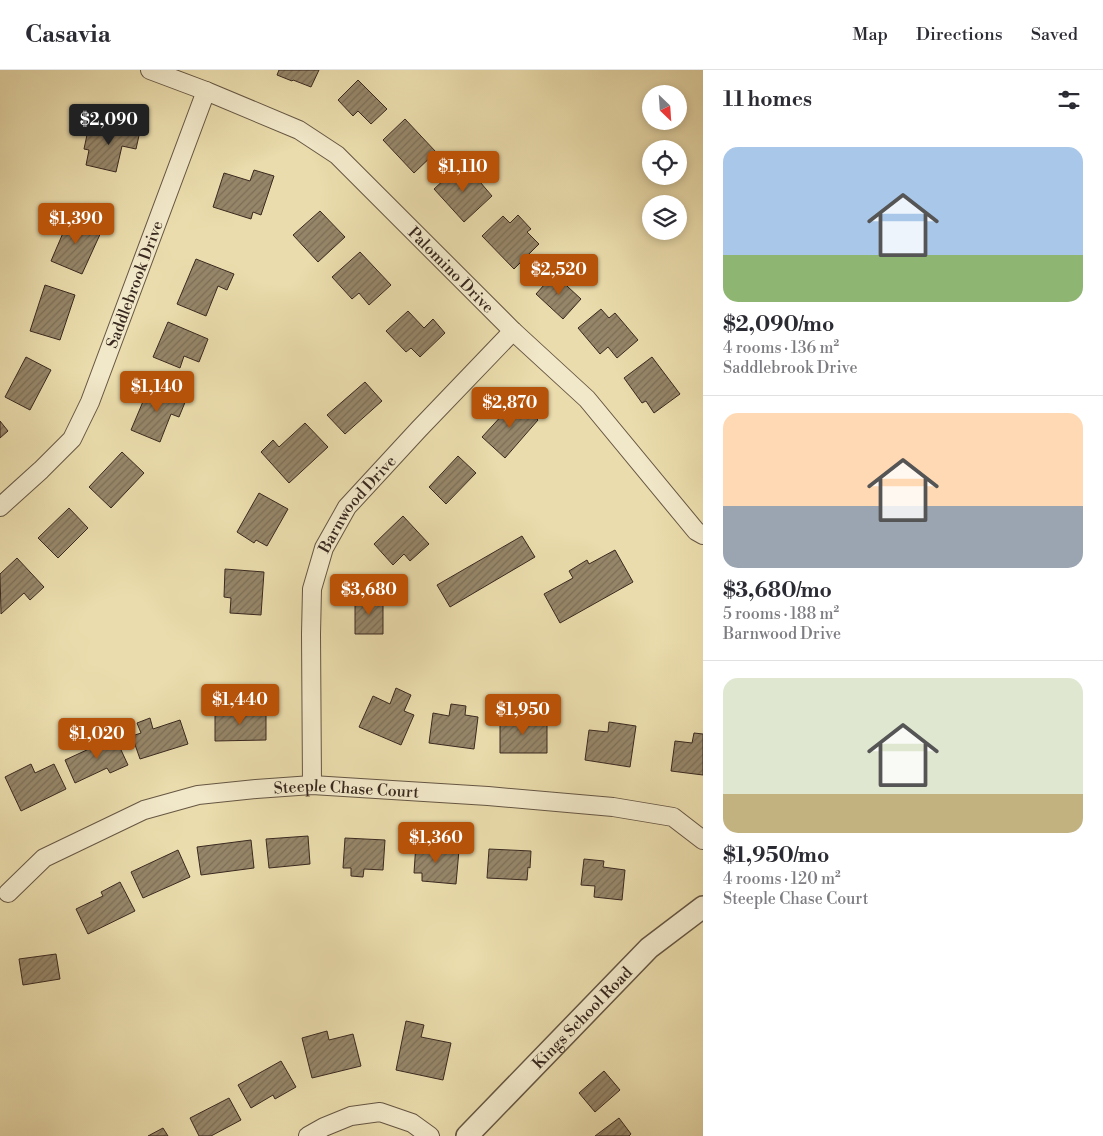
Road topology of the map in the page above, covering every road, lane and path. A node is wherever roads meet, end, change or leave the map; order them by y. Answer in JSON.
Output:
{"nodes":[{"id":1,"x":150,"y":70,"type":"edge"},
{"id":2,"x":206,"y":91,"type":"junction"},
{"id":3,"x":513,"y":331,"type":"junction"},
{"id":4,"x":0,"y":506,"type":"edge"},
{"id":5,"x":703,"y":535,"type":"edge"},
{"id":6,"x":312,"y":785,"type":"junction"},
{"id":7,"x":703,"y":840,"type":"edge"},
{"id":8,"x":8,"y":893,"type":"dead end"},
{"id":9,"x":703,"y":906,"type":"edge"},
{"id":10,"x":308,"y":1136,"type":"edge"},
{"id":11,"x":430,"y":1136,"type":"edge"},
{"id":12,"x":468,"y":1136,"type":"edge"}],
"edges":[{"from":1,"to":2,"type":"street","name":"Palomino Drive"},
{"from":2,"to":3,"type":"street","name":"Palomino Drive"},
{"from":2,"to":4,"type":"street","name":"Saddlebrook Drive"},
{"from":3,"to":5,"type":"street","name":"Palomino Drive"},
{"from":3,"to":6,"type":"street","name":"Barnwood Drive"},
{"from":6,"to":7,"type":"street","name":"Steeple Chase Court"},
{"from":6,"to":8,"type":"street","name":"Steeple Chase Court"},
{"from":9,"to":12,"type":"street","name":"Kings School Road"},
{"from":10,"to":11,"type":"street"}]}
